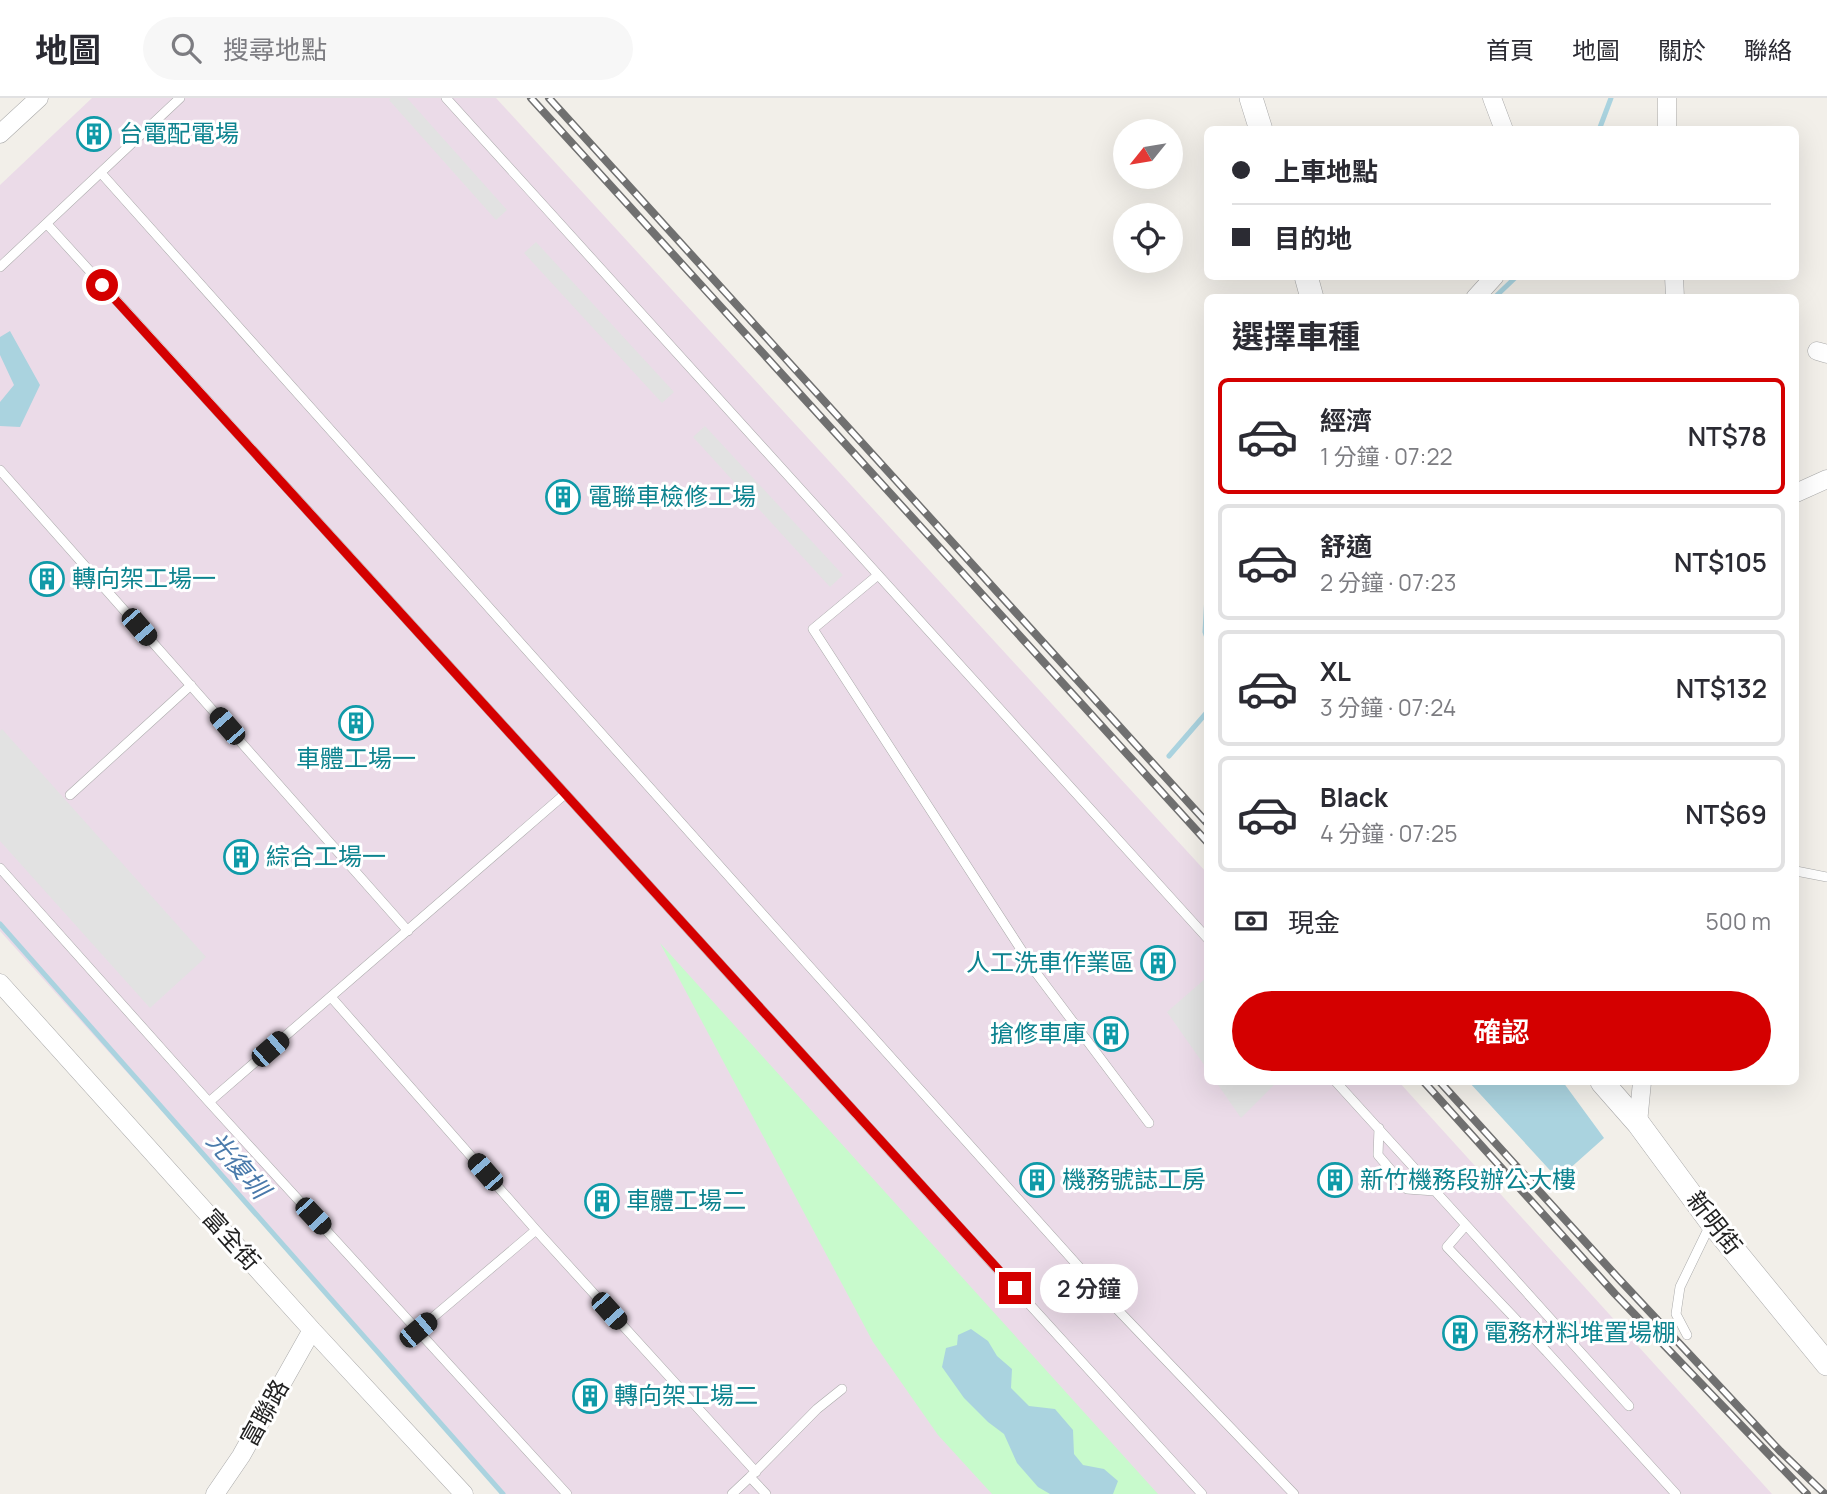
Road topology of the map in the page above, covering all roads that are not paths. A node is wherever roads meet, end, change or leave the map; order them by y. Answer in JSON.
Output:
{"nodes":[{"id":1,"x":39,"y":98,"type":"edge"},
{"id":2,"x":180,"y":98,"type":"edge"},
{"id":3,"x":446,"y":98,"type":"edge"},
{"id":4,"x":1251,"y":98,"type":"edge"},
{"id":5,"x":1492,"y":98,"type":"edge"},
{"id":6,"x":1667,"y":98,"type":"edge"},
{"id":7,"x":1260,"y":126,"type":"edge"},
{"id":8,"x":1502,"y":126,"type":"edge"},
{"id":9,"x":1668,"y":126,"type":"edge"},
{"id":10,"x":0,"y":134,"type":"edge"},
{"id":11,"x":101,"y":173,"type":"junction"},
{"id":12,"x":47,"y":224,"type":"junction"},
{"id":13,"x":0,"y":267,"type":"edge"},
{"id":14,"x":1491,"y":280,"type":"edge"},
{"id":15,"x":1479,"y":294,"type":"edge"},
{"id":16,"x":0,"y":470,"type":"edge"},
{"id":17,"x":1827,"y":479,"type":"edge"},
{"id":18,"x":1799,"y":491,"type":"edge"},
{"id":19,"x":878,"y":575,"type":"junction"},
{"id":20,"x":191,"y":685,"type":"junction"},
{"id":21,"x":70,"y":794,"type":"dead end"},
{"id":22,"x":565,"y":794,"type":"junction"},
{"id":23,"x":0,"y":868,"type":"edge"},
{"id":24,"x":1799,"y":872,"type":"edge"},
{"id":25,"x":1827,"y":877,"type":"edge"},
{"id":26,"x":408,"y":931,"type":"junction"},
{"id":27,"x":1204,"y":935,"type":"edge"},
{"id":28,"x":0,"y":983,"type":"edge"},
{"id":29,"x":331,"y":997,"type":"junction"},
{"id":30,"x":1339,"y":1085,"type":"edge"},
{"id":31,"x":1605,"y":1085,"type":"edge"},
{"id":32,"x":1642,"y":1085,"type":"edge"},
{"id":33,"x":209,"y":1102,"type":"junction"},
{"id":34,"x":1149,"y":1123,"type":"dead end"},
{"id":35,"x":1638,"y":1123,"type":"junction"},
{"id":36,"x":1379,"y":1128,"type":"junction"},
{"id":37,"x":1436,"y":1191,"type":"junction"},
{"id":38,"x":1711,"y":1222,"type":"junction"},
{"id":39,"x":1466,"y":1225,"type":"junction"},
{"id":40,"x":536,"y":1230,"type":"junction"},
{"id":41,"x":312,"y":1330,"type":"junction"},
{"id":42,"x":418,"y":1330,"type":"junction"},
{"id":43,"x":1687,"y":1335,"type":"dead end"},
{"id":44,"x":1827,"y":1364,"type":"edge"},
{"id":45,"x":842,"y":1389,"type":"dead end"},
{"id":46,"x":1629,"y":1406,"type":"dead end"},
{"id":47,"x":753,"y":1475,"type":"junction"},
{"id":48,"x":215,"y":1494,"type":"edge"},
{"id":49,"x":464,"y":1494,"type":"edge"},
{"id":50,"x":567,"y":1494,"type":"edge"},
{"id":51,"x":732,"y":1494,"type":"edge"},
{"id":52,"x":766,"y":1494,"type":"edge"},
{"id":53,"x":1202,"y":1494,"type":"edge"},
{"id":54,"x":1294,"y":1494,"type":"edge"},
{"id":55,"x":1676,"y":1494,"type":"edge"}],
"edges":[{"from":1,"to":10,"type":"street"},
{"from":2,"to":11,"type":"lane"},
{"from":3,"to":19,"type":"lane"},
{"from":4,"to":7,"type":"street"},
{"from":5,"to":8,"type":"street"},
{"from":6,"to":9,"type":"street"},
{"from":11,"to":12,"type":"lane"},
{"from":11,"to":54,"type":"lane"},
{"from":12,"to":13,"type":"lane"},
{"from":12,"to":22,"type":"lane"},
{"from":14,"to":15,"type":"street"},
{"from":16,"to":20,"type":"lane"},
{"from":17,"to":18,"type":"street"},
{"from":19,"to":27,"type":"lane"},
{"from":19,"to":34,"type":"lane"},
{"from":20,"to":21,"type":"lane"},
{"from":20,"to":26,"type":"lane"},
{"from":22,"to":26,"type":"lane"},
{"from":22,"to":53,"type":"lane"},
{"from":23,"to":33,"type":"lane"},
{"from":24,"to":25,"type":"lane"},
{"from":26,"to":29,"type":"lane"},
{"from":28,"to":41,"type":"street","name":"富全街"},
{"from":29,"to":33,"type":"lane"},
{"from":29,"to":40,"type":"lane"},
{"from":30,"to":36,"type":"lane"},
{"from":31,"to":35,"type":"street","name":"新明街"},
{"from":32,"to":35,"type":"street"},
{"from":33,"to":42,"type":"lane"},
{"from":35,"to":38,"type":"street","name":"新明街"},
{"from":36,"to":37,"type":"lane"},
{"from":36,"to":37,"type":"lane"},
{"from":37,"to":39,"type":"lane"},
{"from":38,"to":43,"type":"lane"},
{"from":38,"to":44,"type":"street","name":"新明街"},
{"from":39,"to":46,"type":"lane"},
{"from":39,"to":55,"type":"lane"},
{"from":40,"to":42,"type":"lane"},
{"from":40,"to":47,"type":"lane"},
{"from":41,"to":48,"type":"street","name":"富聯路"},
{"from":41,"to":49,"type":"street","name":"富全街"},
{"from":42,"to":50,"type":"lane"},
{"from":45,"to":47,"type":"lane"},
{"from":47,"to":51,"type":"lane"},
{"from":47,"to":52,"type":"lane"}]}
